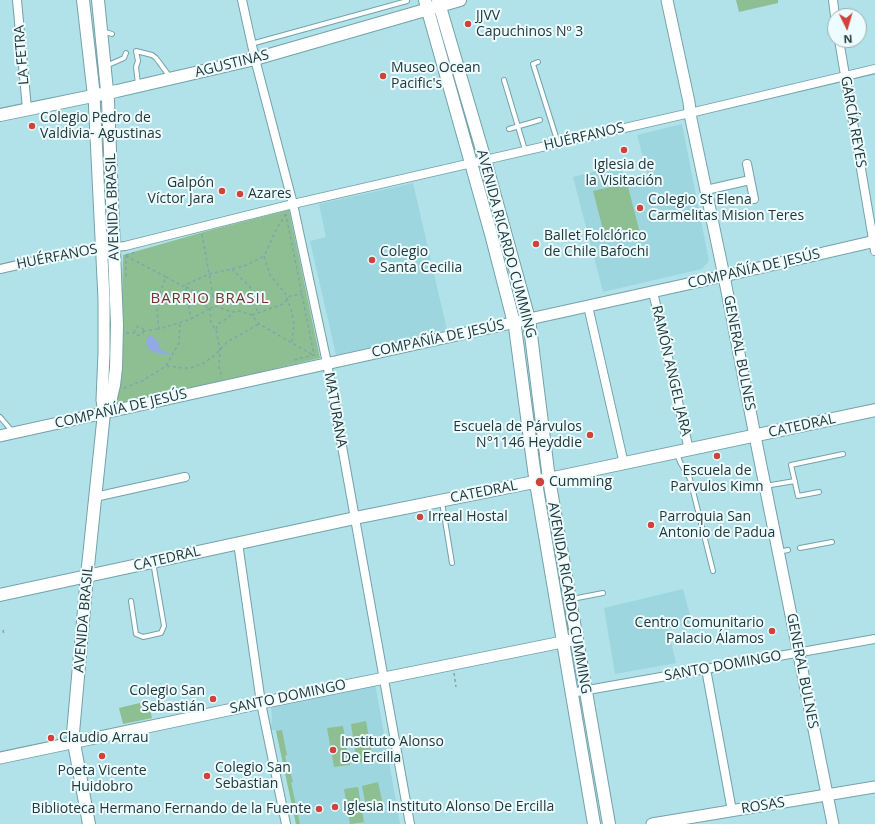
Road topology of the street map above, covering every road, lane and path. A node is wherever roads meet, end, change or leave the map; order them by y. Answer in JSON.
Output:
{"nodes":[{"id":1,"x":17,"y":0,"type":"edge"},
{"id":2,"x":83,"y":0,"type":"edge"},
{"id":3,"x":98,"y":0,"type":"edge"},
{"id":4,"x":242,"y":0,"type":"edge"},
{"id":5,"x":460,"y":0,"type":"edge"},
{"id":6,"x":667,"y":0,"type":"edge"},
{"id":7,"x":407,"y":1,"type":"edge"},
{"id":8,"x":438,"y":3,"type":"edge"},
{"id":9,"x":426,"y":5,"type":"edge"},
{"id":10,"x":251,"y":44,"type":"junction"},
{"id":11,"x":840,"y":48,"type":"edge"},
{"id":12,"x":126,"y":53,"type":"dead end"},
{"id":13,"x":255,"y":59,"type":"junction"},
{"id":14,"x":538,"y":62,"type":"dead end"},
{"id":15,"x":105,"y":66,"type":"junction"},
{"id":16,"x":875,"y":69,"type":"edge"},
{"id":17,"x":845,"y":76,"type":"junction"},
{"id":18,"x":172,"y":78,"type":"junction"},
{"id":19,"x":504,"y":80,"type":"dead end"},
{"id":20,"x":138,"y":86,"type":"junction"},
{"id":21,"x":108,"y":93,"type":"junction"},
{"id":22,"x":94,"y":96,"type":"junction"},
{"id":23,"x":27,"y":109,"type":"junction"},
{"id":24,"x":690,"y":113,"type":"junction"},
{"id":25,"x":0,"y":115,"type":"edge"},
{"id":26,"x":540,"y":120,"type":"dead end"},
{"id":27,"x":519,"y":126,"type":"junction"},
{"id":28,"x":509,"y":129,"type":"dead end"},
{"id":29,"x":558,"y":143,"type":"junction"},
{"id":30,"x":525,"y":150,"type":"junction"},
{"id":31,"x":485,"y":160,"type":"junction"},
{"id":32,"x":470,"y":163,"type":"junction"},
{"id":33,"x":747,"y":164,"type":"dead end"},
{"id":34,"x":750,"y":180,"type":"junction"},
{"id":35,"x":706,"y":190,"type":"junction"},
{"id":36,"x":754,"y":199,"type":"dead end"},
{"id":37,"x":294,"y":204,"type":"junction"},
{"id":38,"x":286,"y":215,"type":"junction"},
{"id":39,"x":278,"y":216,"type":"dead end"},
{"id":40,"x":505,"y":230,"type":"junction"},
{"id":41,"x":202,"y":234,"type":"dead end"},
{"id":42,"x":491,"y":234,"type":"junction"},
{"id":43,"x":874,"y":244,"type":"edge"},
{"id":44,"x":115,"y":247,"type":"junction"},
{"id":45,"x":102,"y":248,"type":"junction"},
{"id":46,"x":141,"y":251,"type":"dead end"},
{"id":47,"x":264,"y":256,"type":"junction"},
{"id":48,"x":0,"y":269,"type":"edge"},
{"id":49,"x":232,"y":270,"type":"junction"},
{"id":50,"x":208,"y":274,"type":"junction"},
{"id":51,"x":724,"y":276,"type":"junction"},
{"id":52,"x":166,"y":277,"type":"junction"},
{"id":53,"x":183,"y":286,"type":"junction"},
{"id":54,"x":186,"y":288,"type":"junction"},
{"id":55,"x":653,"y":292,"type":"junction"},
{"id":56,"x":302,"y":294,"type":"junction"},
{"id":57,"x":213,"y":296,"type":"junction"},
{"id":58,"x":205,"y":297,"type":"junction"},
{"id":59,"x":287,"y":299,"type":"junction"},
{"id":60,"x":215,"y":306,"type":"junction"},
{"id":61,"x":588,"y":306,"type":"junction"},
{"id":62,"x":210,"y":308,"type":"junction"},
{"id":63,"x":232,"y":312,"type":"junction"},
{"id":64,"x":257,"y":312,"type":"junction"},
{"id":65,"x":252,"y":315,"type":"junction"},
{"id":66,"x":191,"y":319,"type":"junction"},
{"id":67,"x":529,"y":319,"type":"junction"},
{"id":68,"x":180,"y":322,"type":"junction"},
{"id":69,"x":514,"y":322,"type":"junction"},
{"id":70,"x":259,"y":324,"type":"junction"},
{"id":71,"x":159,"y":329,"type":"junction"},
{"id":72,"x":216,"y":330,"type":"junction"},
{"id":73,"x":143,"y":332,"type":"junction"},
{"id":74,"x":124,"y":333,"type":"dead end"},
{"id":75,"x":134,"y":333,"type":"junction"},
{"id":76,"x":292,"y":343,"type":"junction"},
{"id":77,"x":220,"y":349,"type":"junction"},
{"id":78,"x":314,"y":355,"type":"junction"},
{"id":79,"x":326,"y":358,"type":"junction"},
{"id":80,"x":291,"y":361,"type":"dead end"},
{"id":81,"x":166,"y":366,"type":"junction"},
{"id":82,"x":222,"y":379,"type":"dead end"},
{"id":83,"x":119,"y":392,"type":"dead end"},
{"id":84,"x":875,"y":410,"type":"edge"},
{"id":85,"x":104,"y":413,"type":"junction"},
{"id":86,"x":0,"y":417,"type":"edge"},
{"id":87,"x":14,"y":433,"type":"junction"},
{"id":88,"x":0,"y":436,"type":"edge"},
{"id":89,"x":755,"y":436,"type":"junction"},
{"id":90,"x":683,"y":451,"type":"junction"},
{"id":91,"x":843,"y":454,"type":"dead end"},
{"id":92,"x":624,"y":464,"type":"junction"},
{"id":93,"x":185,"y":477,"type":"dead end"},
{"id":94,"x":549,"y":480,"type":"junction"},
{"id":95,"x":795,"y":481,"type":"junction"},
{"id":96,"x":536,"y":482,"type":"junction"},
{"id":97,"x":765,"y":486,"type":"junction"},
{"id":98,"x":818,"y":492,"type":"dead end"},
{"id":99,"x":96,"y":497,"type":"junction"},
{"id":100,"x":441,"y":500,"type":"junction"},
{"id":101,"x":355,"y":518,"type":"junction"},
{"id":102,"x":832,"y":542,"type":"dead end"},
{"id":103,"x":238,"y":543,"type":"junction"},
{"id":104,"x":800,"y":548,"type":"dead end"},
{"id":105,"x":153,"y":562,"type":"junction"},
{"id":106,"x":452,"y":563,"type":"dead end"},
{"id":107,"x":713,"y":571,"type":"dead end"},
{"id":108,"x":87,"y":576,"type":"junction"},
{"id":109,"x":603,"y":593,"type":"dead end"},
{"id":110,"x":0,"y":595,"type":"edge"},
{"id":111,"x":570,"y":600,"type":"junction"},
{"id":112,"x":131,"y":601,"type":"dead end"},
{"id":113,"x":3,"y":630,"type":"dead end"},
{"id":114,"x":4,"y":635,"type":"dead end"},
{"id":115,"x":577,"y":639,"type":"junction"},
{"id":116,"x":875,"y":639,"type":"edge"},
{"id":117,"x":563,"y":641,"type":"junction"},
{"id":118,"x":798,"y":653,"type":"junction"},
{"id":119,"x":452,"y":664,"type":"junction"},
{"id":120,"x":706,"y":669,"type":"junction"},
{"id":121,"x":384,"y":678,"type":"junction"},
{"id":122,"x":456,"y":687,"type":"dead end"},
{"id":123,"x":585,"y":690,"type":"junction"},
{"id":124,"x":571,"y":693,"type":"junction"},
{"id":125,"x":261,"y":703,"type":"junction"},
{"id":126,"x":74,"y":743,"type":"junction"},
{"id":127,"x":0,"y":758,"type":"edge"},
{"id":128,"x":875,"y":787,"type":"edge"},
{"id":129,"x":827,"y":795,"type":"junction"},
{"id":130,"x":732,"y":811,"type":"junction"},
{"id":131,"x":88,"y":824,"type":"edge"},
{"id":132,"x":286,"y":824,"type":"edge"},
{"id":133,"x":410,"y":824,"type":"edge"},
{"id":134,"x":594,"y":824,"type":"edge"},
{"id":135,"x":609,"y":824,"type":"edge"},
{"id":136,"x":652,"y":824,"type":"edge"},
{"id":137,"x":833,"y":824,"type":"edge"}],
"edges":[{"from":1,"to":23,"type":"street","name":"LA FETRA"},
{"from":2,"to":22,"type":"main road","name":"AVENIDA BRASIL"},
{"from":3,"to":15,"type":"main road","name":"AVENIDA BRASIL"},
{"from":4,"to":10,"type":"street","name":"MATURANA"},
{"from":5,"to":8,"type":"main road","name":"AGUSTINAS"},
{"from":6,"to":24,"type":"street","name":"GENERAL BULNES"},
{"from":7,"to":10,"type":"lane"},
{"from":8,"to":9,"type":"main road","name":"AGUSTINAS"},
{"from":8,"to":31,"type":"main road","name":"AVENIDA RICARDO CUMMING"},
{"from":9,"to":13,"type":"main road","name":"AGUSTINAS"},
{"from":9,"to":32,"type":"main road","name":"AVENIDA RICARDO CUMMING"},
{"from":10,"to":13,"type":"street","name":"MATURANA"},
{"from":11,"to":17,"type":"street","name":"GARCÍA REYES"},
{"from":12,"to":15,"type":"lane"},
{"from":13,"to":18,"type":"main road","name":"AGUSTINAS"},
{"from":13,"to":37,"type":"street","name":"MATURANA"},
{"from":14,"to":29,"type":"lane"},
{"from":15,"to":21,"type":"main road","name":"AVENIDA BRASIL"},
{"from":16,"to":17,"type":"street","name":"HUÉRFANOS"},
{"from":17,"to":24,"type":"street","name":"HUÉRFANOS"},
{"from":17,"to":43,"type":"street","name":"GARCÍA REYES"},
{"from":18,"to":20,"type":"main road","name":"AGUSTINAS"},
{"from":18,"to":20,"type":"lane"},
{"from":19,"to":27,"type":"lane"},
{"from":20,"to":21,"type":"main road","name":"AGUSTINAS"},
{"from":21,"to":22,"type":"main road","name":"AGUSTINAS"},
{"from":21,"to":44,"type":"main road","name":"AVENIDA BRASIL"},
{"from":22,"to":23,"type":"main road","name":"AGUSTINAS"},
{"from":22,"to":45,"type":"street","name":"AVENIDA BRASIL"},
{"from":23,"to":25,"type":"main road","name":"AGUSTINAS"},
{"from":24,"to":29,"type":"street","name":"HUÉRFANOS"},
{"from":24,"to":35,"type":"street","name":"GENERAL BULNES"},
{"from":26,"to":27,"type":"lane"},
{"from":27,"to":28,"type":"lane"},
{"from":27,"to":30,"type":"lane"},
{"from":29,"to":30,"type":"street","name":"HUÉRFANOS"},
{"from":30,"to":31,"type":"street","name":"HUÉRFANOS"},
{"from":31,"to":32,"type":"street","name":"HUÉRFANOS"},
{"from":31,"to":40,"type":"main road","name":"AVENIDA RICARDO CUMMING"},
{"from":32,"to":37,"type":"street","name":"HUÉRFANOS"},
{"from":32,"to":42,"type":"main road","name":"AVENIDA RICARDO CUMMING"},
{"from":33,"to":34,"type":"street"},
{"from":34,"to":35,"type":"street"},
{"from":34,"to":36,"type":"street"},
{"from":35,"to":51,"type":"street","name":"GENERAL BULNES"},
{"from":37,"to":44,"type":"street","name":"HUÉRFANOS"},
{"from":37,"to":79,"type":"street","name":"MATURANA"},
{"from":38,"to":39,"type":"path"},
{"from":38,"to":47,"type":"path"},
{"from":38,"to":56,"type":"path"},
{"from":40,"to":42,"type":"main road"},
{"from":40,"to":67,"type":"main road","name":"AVENIDA RICARDO CUMMING"},
{"from":41,"to":50,"type":"path"},
{"from":42,"to":69,"type":"main road","name":"AVENIDA RICARDO CUMMING"},
{"from":43,"to":51,"type":"street","name":"COMPAÑÍA DE JESÚS"},
{"from":44,"to":45,"type":"street","name":"HUÉRFANOS"},
{"from":44,"to":85,"type":"main road","name":"AVENIDA BRASIL"},
{"from":45,"to":48,"type":"street","name":"HUÉRFANOS"},
{"from":45,"to":85,"type":"street","name":"AVENIDA BRASIL"},
{"from":46,"to":52,"type":"path"},
{"from":47,"to":49,"type":"path"},
{"from":47,"to":59,"type":"path"},
{"from":49,"to":50,"type":"path"},
{"from":49,"to":64,"type":"path"},
{"from":50,"to":53,"type":"path"},
{"from":50,"to":57,"type":"path"},
{"from":51,"to":55,"type":"street","name":"COMPAÑÍA DE JESÚS"},
{"from":51,"to":89,"type":"street","name":"GENERAL BULNES"},
{"from":52,"to":53,"type":"path"},
{"from":52,"to":71,"type":"path"},
{"from":53,"to":54,"type":"path"},
{"from":54,"to":58,"type":"path"},
{"from":54,"to":66,"type":"path"},
{"from":55,"to":61,"type":"street","name":"COMPAÑÍA DE JESÚS"},
{"from":55,"to":90,"type":"street","name":"RAMÓN ANGEL JARA"},
{"from":56,"to":59,"type":"path"},
{"from":56,"to":78,"type":"path"},
{"from":57,"to":58,"type":"path"},
{"from":57,"to":60,"type":"path"},
{"from":58,"to":62,"type":"path"},
{"from":59,"to":64,"type":"path"},
{"from":59,"to":76,"type":"path"},
{"from":60,"to":62,"type":"path"},
{"from":60,"to":63,"type":"path"},
{"from":61,"to":67,"type":"street","name":"COMPAÑÍA DE JESÚS"},
{"from":61,"to":92,"type":"street"},
{"from":62,"to":66,"type":"path"},
{"from":62,"to":72,"type":"path"},
{"from":63,"to":65,"type":"path"},
{"from":63,"to":72,"type":"path"},
{"from":64,"to":65,"type":"path"},
{"from":65,"to":70,"type":"path"},
{"from":66,"to":68,"type":"path"},
{"from":67,"to":69,"type":"street","name":"COMPAÑÍA DE JESÚS"},
{"from":67,"to":94,"type":"main road","name":"AVENIDA RICARDO CUMMING"},
{"from":68,"to":71,"type":"path"},
{"from":68,"to":81,"type":"path"},
{"from":69,"to":79,"type":"street","name":"COMPAÑÍA DE JESÚS"},
{"from":69,"to":96,"type":"main road","name":"AVENIDA RICARDO CUMMING"},
{"from":70,"to":76,"type":"path"},
{"from":70,"to":77,"type":"path"},
{"from":71,"to":73,"type":"path"},
{"from":72,"to":77,"type":"path"},
{"from":73,"to":75,"type":"path"},
{"from":73,"to":75,"type":"path"},
{"from":74,"to":75,"type":"path"},
{"from":76,"to":78,"type":"path"},
{"from":77,"to":81,"type":"path"},
{"from":77,"to":82,"type":"path"},
{"from":78,"to":79,"type":"path"},
{"from":78,"to":80,"type":"path"},
{"from":79,"to":85,"type":"street","name":"COMPAÑÍA DE JESÚS"},
{"from":79,"to":101,"type":"street","name":"MATURANA"},
{"from":81,"to":83,"type":"path"},
{"from":84,"to":89,"type":"main road","name":"CATEDRAL"},
{"from":85,"to":87,"type":"street","name":"COMPAÑÍA DE JESÚS"},
{"from":85,"to":99,"type":"main road","name":"AVENIDA BRASIL"},
{"from":86,"to":87,"type":"lane"},
{"from":87,"to":88,"type":"street","name":"COMPAÑÍA DE JESÚS"},
{"from":89,"to":90,"type":"main road","name":"CATEDRAL"},
{"from":89,"to":97,"type":"street","name":"GENERAL BULNES"},
{"from":90,"to":92,"type":"main road","name":"CATEDRAL"},
{"from":90,"to":107,"type":"lane"},
{"from":91,"to":95,"type":"lane"},
{"from":92,"to":94,"type":"main road","name":"CATEDRAL"},
{"from":93,"to":99,"type":"street"},
{"from":94,"to":96,"type":"main road","name":"CATEDRAL"},
{"from":94,"to":111,"type":"main road","name":"AVENIDA RICARDO CUMMING"},
{"from":95,"to":97,"type":"lane"},
{"from":95,"to":98,"type":"lane"},
{"from":96,"to":100,"type":"main road","name":"CATEDRAL"},
{"from":96,"to":117,"type":"main road","name":"AVENIDA RICARDO CUMMING"},
{"from":97,"to":118,"type":"street","name":"GENERAL BULNES"},
{"from":99,"to":108,"type":"main road","name":"AVENIDA BRASIL"},
{"from":100,"to":101,"type":"main road","name":"CATEDRAL"},
{"from":100,"to":106,"type":"lane"},
{"from":101,"to":103,"type":"main road","name":"CATEDRAL"},
{"from":101,"to":121,"type":"street","name":"MATURANA"},
{"from":102,"to":104,"type":"lane"},
{"from":103,"to":105,"type":"main road","name":"CATEDRAL"},
{"from":103,"to":125,"type":"street"},
{"from":105,"to":108,"type":"main road","name":"CATEDRAL"},
{"from":105,"to":112,"type":"lane"},
{"from":108,"to":110,"type":"main road","name":"CATEDRAL"},
{"from":108,"to":126,"type":"main road","name":"AVENIDA BRASIL"},
{"from":109,"to":111,"type":"lane"},
{"from":111,"to":115,"type":"main road","name":"AVENIDA RICARDO CUMMING"},
{"from":113,"to":114,"type":"path"},
{"from":115,"to":117,"type":"street","name":"SANTO DOMINGO"},
{"from":115,"to":123,"type":"main road","name":"AVENIDA RICARDO CUMMING"},
{"from":116,"to":118,"type":"street","name":"SANTO DOMINGO"},
{"from":117,"to":119,"type":"street","name":"SANTO DOMINGO"},
{"from":117,"to":124,"type":"main road","name":"AVENIDA RICARDO CUMMING"},
{"from":118,"to":120,"type":"street","name":"SANTO DOMINGO"},
{"from":118,"to":129,"type":"street","name":"GENERAL BULNES"},
{"from":119,"to":121,"type":"street","name":"SANTO DOMINGO"},
{"from":119,"to":122,"type":"path"},
{"from":120,"to":123,"type":"street","name":"SANTO DOMINGO"},
{"from":120,"to":130,"type":"street"},
{"from":121,"to":125,"type":"street","name":"SANTO DOMINGO"},
{"from":121,"to":133,"type":"street","name":"MATURANA"},
{"from":123,"to":124,"type":"street","name":"SANTO DOMINGO"},
{"from":123,"to":135,"type":"main road","name":"AVENIDA RICARDO CUMMING"},
{"from":124,"to":134,"type":"main road","name":"AVENIDA RICARDO CUMMING"},
{"from":125,"to":126,"type":"street","name":"SANTO DOMINGO"},
{"from":125,"to":132,"type":"street"},
{"from":126,"to":127,"type":"street","name":"SANTO DOMINGO"},
{"from":126,"to":131,"type":"main road","name":"AVENIDA BRASIL"},
{"from":128,"to":129,"type":"street","name":"ROSAS"},
{"from":129,"to":130,"type":"street","name":"ROSAS"},
{"from":129,"to":137,"type":"street","name":"GENERAL BULNES"},
{"from":130,"to":136,"type":"street","name":"ROSAS"}]}
